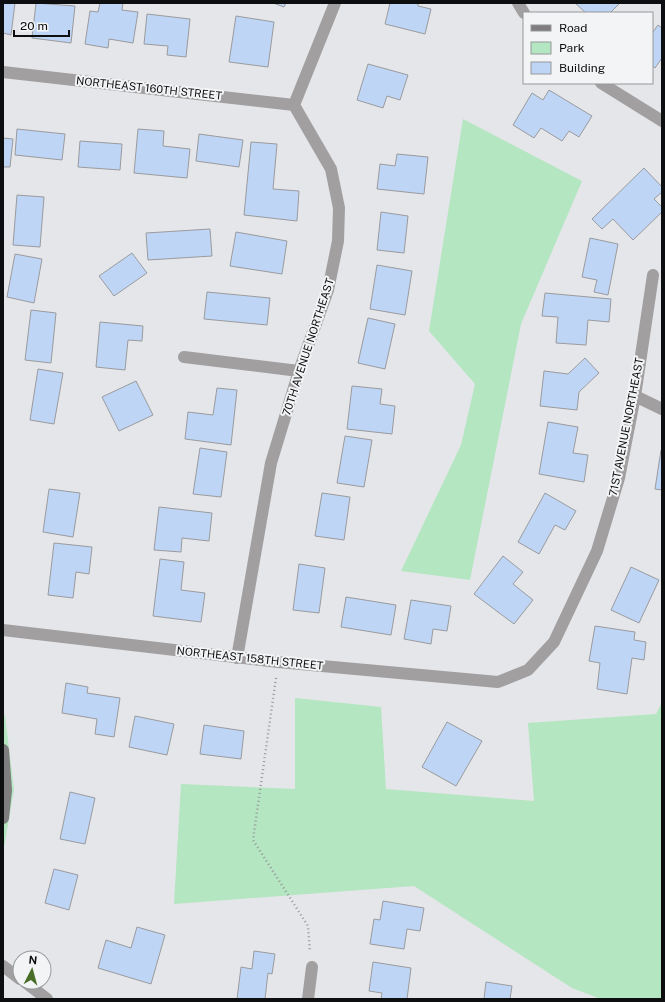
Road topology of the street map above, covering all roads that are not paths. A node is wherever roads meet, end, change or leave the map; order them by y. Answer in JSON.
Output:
{"nodes":[{"id":1,"x":335,"y":3,"type":"edge"},
{"id":2,"x":518,"y":3,"type":"edge"},
{"id":3,"x":523,"y":12,"type":"edge"},
{"id":4,"x":3,"y":72,"type":"edge"},
{"id":5,"x":603,"y":84,"type":"edge"},
{"id":6,"x":294,"y":105,"type":"junction"},
{"id":7,"x":662,"y":121,"type":"edge"},
{"id":8,"x":653,"y":275,"type":"dead end"},
{"id":9,"x":184,"y":356,"type":"dead end"},
{"id":10,"x":299,"y":371,"type":"junction"},
{"id":11,"x":635,"y":396,"type":"junction"},
{"id":12,"x":662,"y":409,"type":"edge"},
{"id":13,"x":3,"y":630,"type":"edge"},
{"id":14,"x":237,"y":658,"type":"junction"},
{"id":15,"x":498,"y":682,"type":"joint"},
{"id":16,"x":3,"y":750,"type":"edge"},
{"id":17,"x":3,"y":818,"type":"edge"},
{"id":18,"x":3,"y":966,"type":"edge"},
{"id":19,"x":312,"y":966,"type":"road end"},
{"id":20,"x":12,"y":973,"type":"edge"},
{"id":21,"x":35,"y":990,"type":"edge"},
{"id":22,"x":47,"y":999,"type":"edge"},
{"id":23,"x":308,"y":999,"type":"edge"}],
"edges":[{"from":1,"to":6,"type":"street"},
{"from":2,"to":3,"type":"street"},
{"from":4,"to":6,"type":"street","name":"NORTHEAST 160TH STREET"},
{"from":5,"to":7,"type":"street"},
{"from":6,"to":10,"type":"street","name":"70TH AVENUE NORTHEAST"},
{"from":8,"to":11,"type":"street","name":"71ST AVENUE NORTHEAST"},
{"from":9,"to":10,"type":"street"},
{"from":10,"to":14,"type":"street","name":"70TH AVENUE NORTHEAST"},
{"from":11,"to":12,"type":"street"},
{"from":11,"to":15,"type":"street","name":"71ST AVENUE NORTHEAST"},
{"from":13,"to":14,"type":"street","name":"NORTHEAST 158TH STREET"},
{"from":14,"to":15,"type":"street","name":"NORTHEAST 158TH STREET"},
{"from":16,"to":17,"type":"main road"},
{"from":18,"to":20,"type":"street"},
{"from":19,"to":23,"type":"street"},
{"from":21,"to":22,"type":"street"}]}
